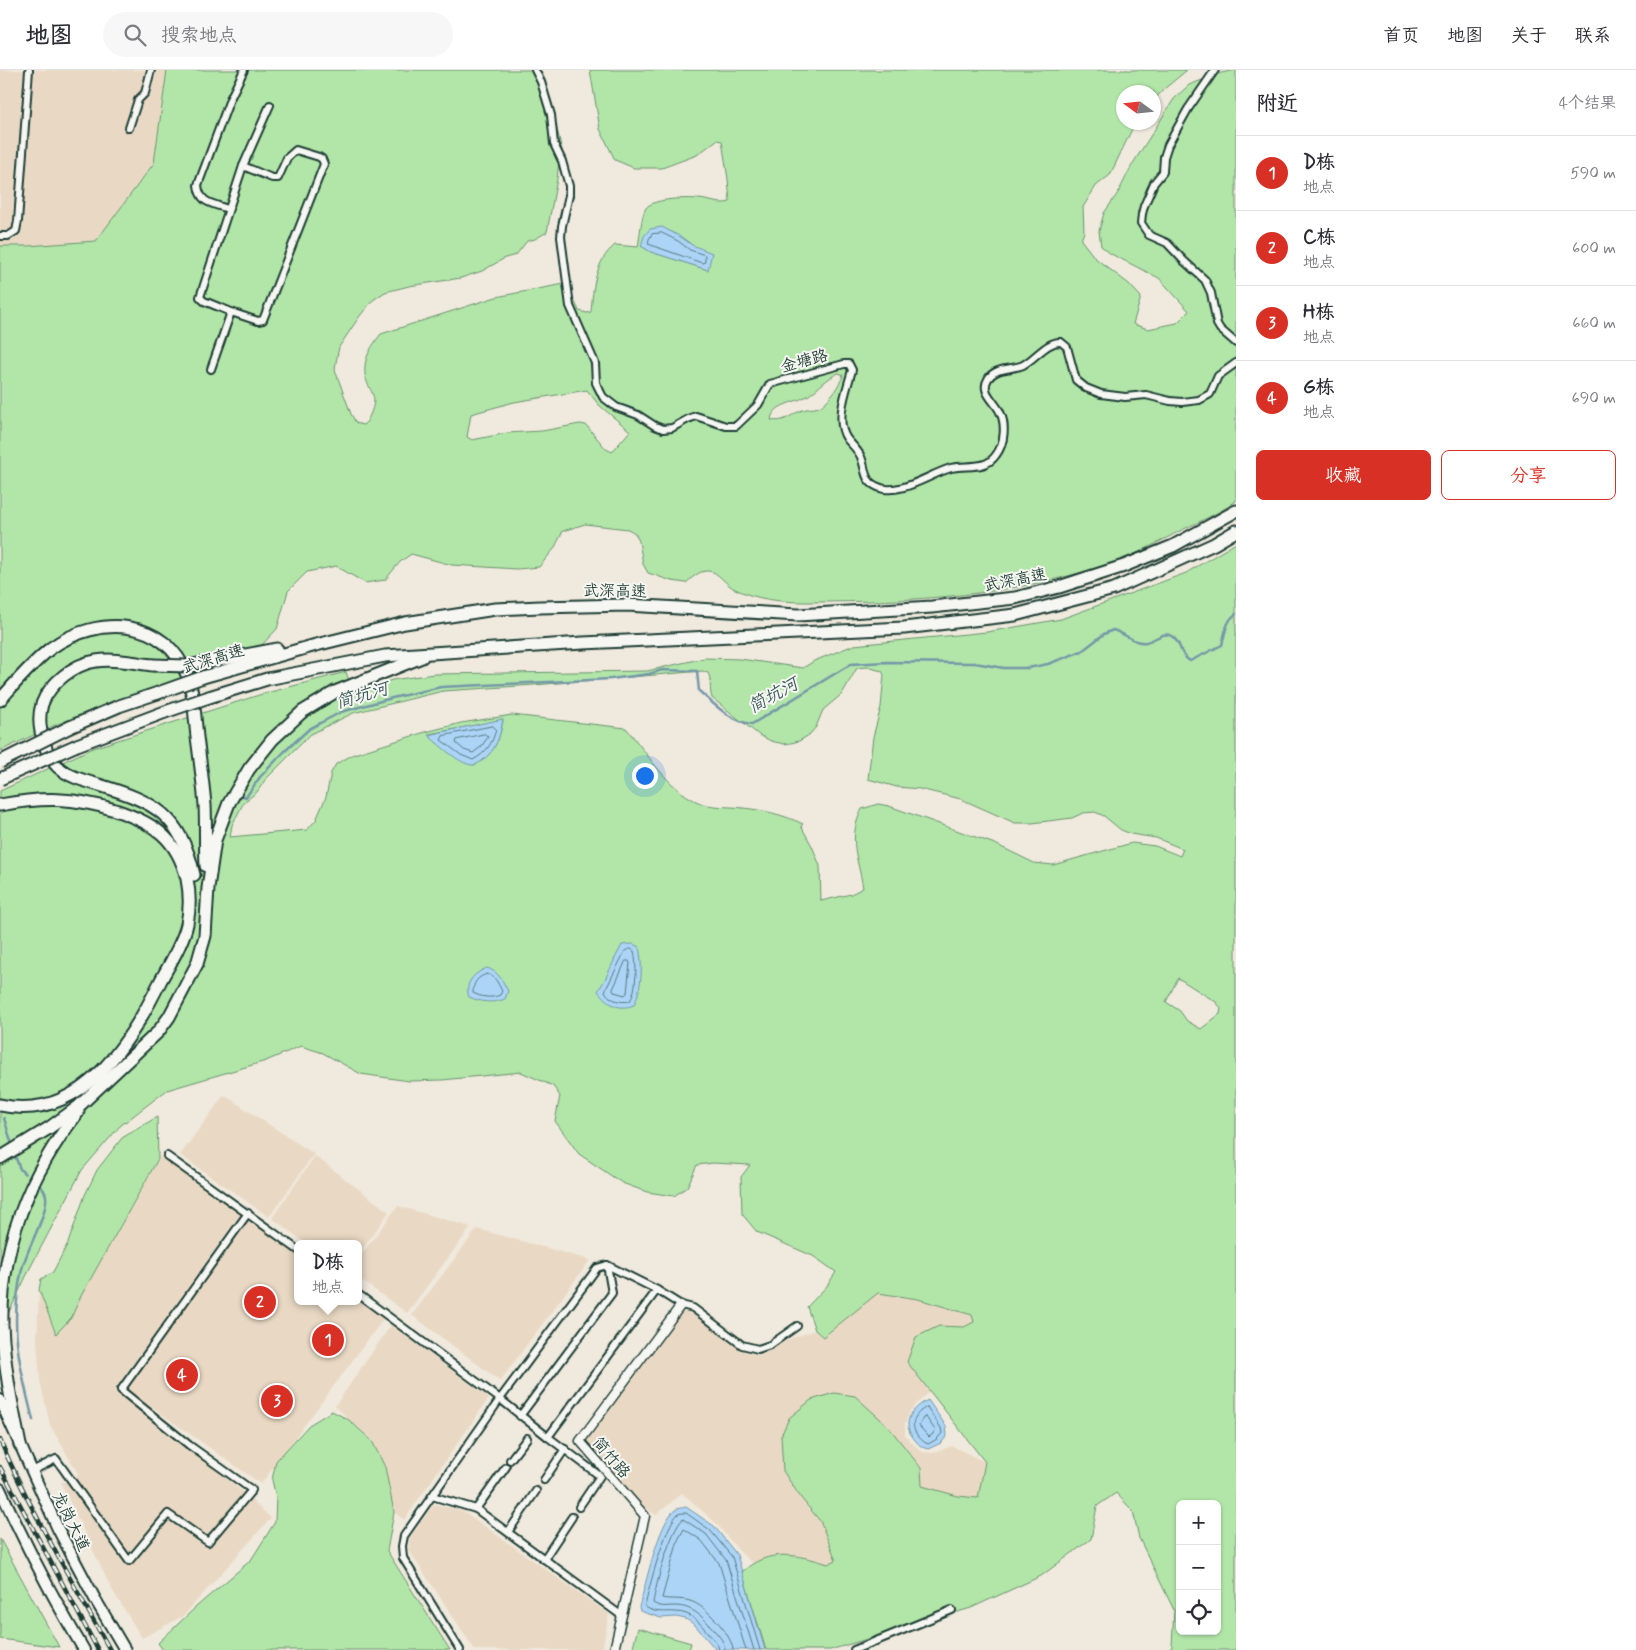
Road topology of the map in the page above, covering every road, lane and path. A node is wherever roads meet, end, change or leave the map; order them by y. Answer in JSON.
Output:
{"nodes":[{"id":1,"x":28,"y":70,"type":"edge"},
{"id":2,"x":151,"y":70,"type":"edge"},
{"id":3,"x":244,"y":70,"type":"edge"},
{"id":4,"x":535,"y":70,"type":"edge"},
{"id":5,"x":1215,"y":70,"type":"edge"},
{"id":6,"x":270,"y":105,"type":"dead end"},
{"id":7,"x":129,"y":128,"type":"dead end"},
{"id":8,"x":243,"y":166,"type":"junction"},
{"id":9,"x":228,"y":209,"type":"junction"},
{"id":10,"x":0,"y":236,"type":"edge"},
{"id":11,"x":231,"y":312,"type":"junction"},
{"id":12,"x":1236,"y":343,"type":"edge"},
{"id":13,"x":1236,"y":363,"type":"edge"},
{"id":14,"x":211,"y":369,"type":"dead end"},
{"id":15,"x":1236,"y":511,"type":"edge"},
{"id":16,"x":1236,"y":530,"type":"edge"},
{"id":17,"x":316,"y":645,"type":"junction"},
{"id":18,"x":433,"y":652,"type":"junction"},
{"id":19,"x":0,"y":700,"type":"edge"},
{"id":20,"x":0,"y":762,"type":"edge"},
{"id":21,"x":0,"y":779,"type":"edge"},
{"id":22,"x":0,"y":805,"type":"edge"},
{"id":23,"x":208,"y":888,"type":"junction"},
{"id":24,"x":187,"y":925,"type":"junction"},
{"id":25,"x":108,"y":1066,"type":"junction"},
{"id":26,"x":97,"y":1090,"type":"junction"},
{"id":27,"x":0,"y":1105,"type":"edge"},
{"id":28,"x":37,"y":1131,"type":"junction"},
{"id":29,"x":0,"y":1150,"type":"edge"},
{"id":30,"x":167,"y":1156,"type":"dead end"},
{"id":31,"x":0,"y":1158,"type":"edge"},
{"id":32,"x":248,"y":1213,"type":"junction"},
{"id":33,"x":294,"y":1247,"type":"edge"},
{"id":34,"x":607,"y":1265,"type":"junction"},
{"id":35,"x":657,"y":1290,"type":"junction"},
{"id":36,"x":362,"y":1297,"type":"edge"},
{"id":37,"x":681,"y":1305,"type":"junction"},
{"id":38,"x":797,"y":1326,"type":"dead end"},
{"id":39,"x":500,"y":1399,"type":"junction"},
{"id":40,"x":0,"y":1400,"type":"edge"},
{"id":41,"x":520,"y":1416,"type":"junction"},
{"id":42,"x":530,"y":1432,"type":"junction"},
{"id":43,"x":548,"y":1437,"type":"junction"},
{"id":44,"x":20,"y":1445,"type":"junction"},
{"id":45,"x":565,"y":1450,"type":"junction"},
{"id":46,"x":510,"y":1460,"type":"dead end"},
{"id":47,"x":506,"y":1467,"type":"dead end"},
{"id":48,"x":32,"y":1471,"type":"junction"},
{"id":49,"x":544,"y":1480,"type":"tunnel mouth"},
{"id":50,"x":0,"y":1489,"type":"edge"},
{"id":51,"x":536,"y":1491,"type":"tunnel mouth"},
{"id":52,"x":432,"y":1496,"type":"junction"},
{"id":53,"x":579,"y":1507,"type":"dead end"},
{"id":54,"x":476,"y":1509,"type":"junction"},
{"id":55,"x":572,"y":1517,"type":"dead end"},
{"id":56,"x":508,"y":1532,"type":"junction"},
{"id":57,"x":544,"y":1559,"type":"junction"},
{"id":58,"x":952,"y":1610,"type":"dead end"},
{"id":59,"x":622,"y":1616,"type":"junction"},
{"id":60,"x":84,"y":1650,"type":"edge"},
{"id":61,"x":125,"y":1650,"type":"edge"},
{"id":62,"x":460,"y":1650,"type":"edge"},
{"id":63,"x":614,"y":1650,"type":"edge"},
{"id":64,"x":854,"y":1650,"type":"edge"}],
"edges":[{"from":1,"to":10,"type":"street"},
{"from":2,"to":7,"type":"street"},
{"from":3,"to":9,"type":"street"},
{"from":4,"to":13,"type":"street","name":"金塘路"},
{"from":5,"to":12,"type":"street"},
{"from":6,"to":8,"type":"street"},
{"from":8,"to":9,"type":"street"},
{"from":8,"to":11,"type":"street"},
{"from":9,"to":11,"type":"street"},
{"from":11,"to":14,"type":"street"},
{"from":15,"to":17,"type":"highway","name":"武深高速"},
{"from":16,"to":18,"type":"highway","name":"武深高速"},
{"from":17,"to":20,"type":"highway","name":"武深高速","bridge":true},
{"from":17,"to":24,"type":"highway","bridge":true},
{"from":18,"to":21,"type":"highway","name":"武深高速","bridge":true},
{"from":18,"to":23,"type":"highway"},
{"from":19,"to":23,"type":"highway"},
{"from":22,"to":24,"type":"highway"},
{"from":23,"to":26,"type":"highway"},
{"from":24,"to":25,"type":"highway"},
{"from":25,"to":27,"type":"highway"},
{"from":25,"to":28,"type":"highway"},
{"from":26,"to":28,"type":"highway"},
{"from":26,"to":44,"type":"highway"},
{"from":28,"to":29,"type":"highway"},
{"from":28,"to":31,"type":"highway"},
{"from":30,"to":32,"type":"street"},
{"from":32,"to":33,"type":"street"},
{"from":32,"to":48,"type":"street"},
{"from":34,"to":35,"type":"street"},
{"from":34,"to":39,"type":"street"},
{"from":34,"to":41,"type":"street"},
{"from":35,"to":37,"type":"street"},
{"from":35,"to":43,"type":"street"},
{"from":36,"to":39,"type":"street"},
{"from":37,"to":38,"type":"street"},
{"from":37,"to":59,"type":"street","name":"简竹路"},
{"from":39,"to":41,"type":"street"},
{"from":39,"to":52,"type":"street"},
{"from":40,"to":44,"type":"highway","name":"龙岗大道"},
{"from":41,"to":42,"type":"street"},
{"from":42,"to":43,"type":"street"},
{"from":42,"to":46,"type":"street"},
{"from":43,"to":45,"type":"street"},
{"from":44,"to":48,"type":"highway","name":"龙岗大道"},
{"from":45,"to":49,"type":"street"},
{"from":45,"to":53,"type":"street"},
{"from":47,"to":54,"type":"street"},
{"from":48,"to":61,"type":"highway","name":"龙岗大道"},
{"from":50,"to":60,"type":"highway"},
{"from":51,"to":56,"type":"street"},
{"from":52,"to":54,"type":"street"},
{"from":52,"to":62,"type":"street"},
{"from":54,"to":56,"type":"street"},
{"from":55,"to":57,"type":"street"},
{"from":56,"to":57,"type":"street"},
{"from":57,"to":59,"type":"street"},
{"from":58,"to":64,"type":"street"},
{"from":59,"to":63,"type":"street","name":"简竹路"}]}
